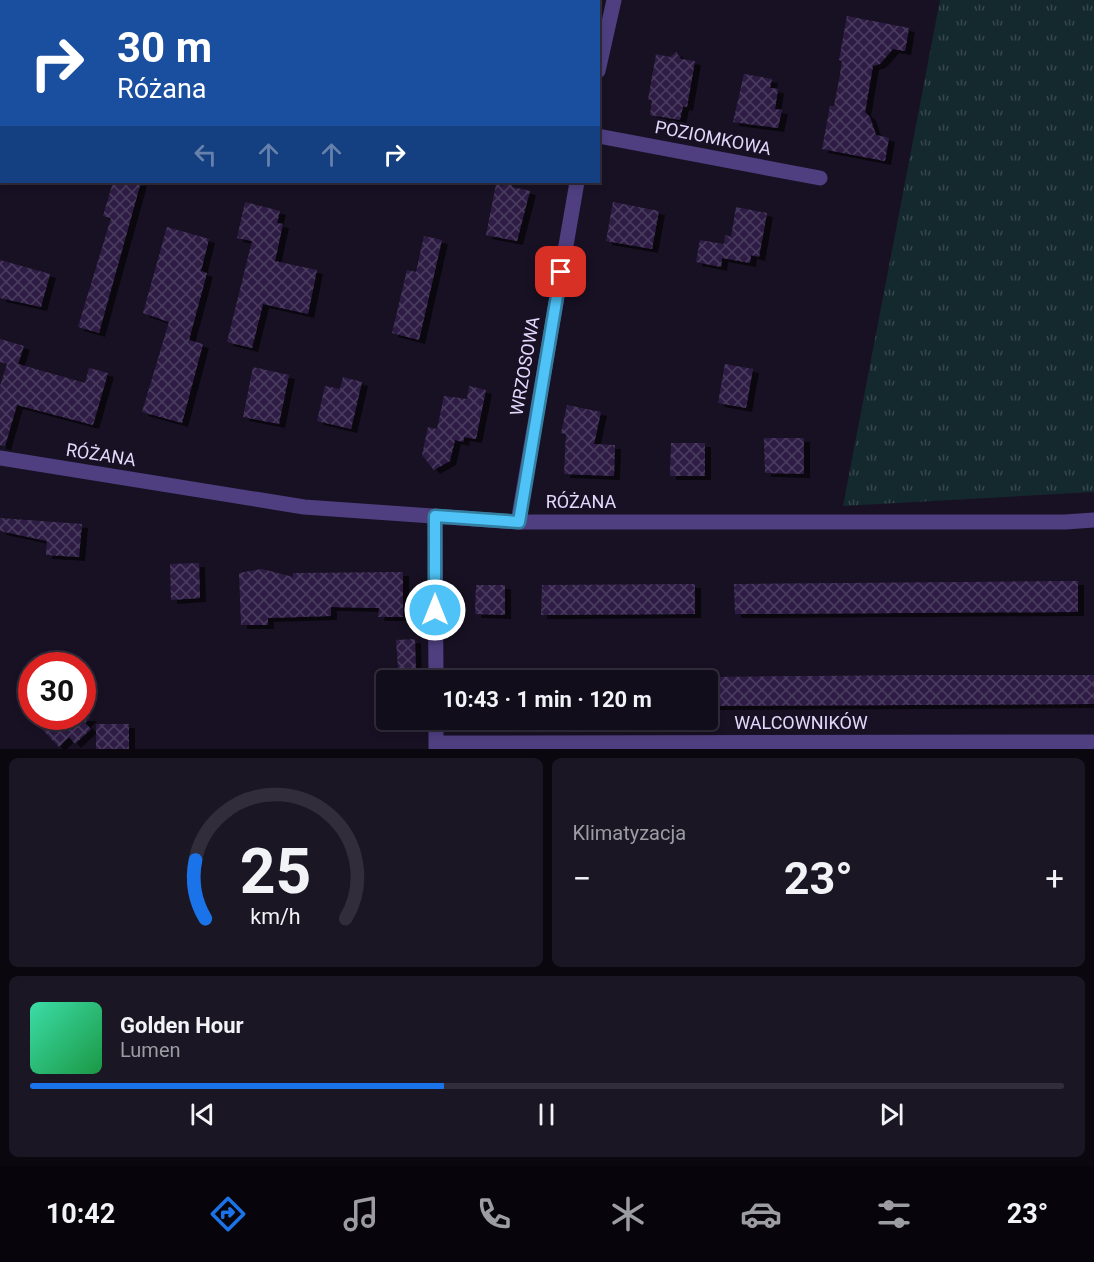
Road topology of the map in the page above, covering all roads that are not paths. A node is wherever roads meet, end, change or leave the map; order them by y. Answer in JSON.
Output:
{"nodes":[{"id":1,"x":614,"y":0,"type":"edge"},
{"id":2,"x":600,"y":62,"type":"edge"},
{"id":3,"x":600,"y":136,"type":"edge"},
{"id":4,"x":820,"y":178,"type":"dead end"},
{"id":5,"x":577,"y":183,"type":"edge"},
{"id":6,"x":0,"y":458,"type":"edge"},
{"id":7,"x":435,"y":516,"type":"junction"},
{"id":8,"x":1094,"y":520,"type":"edge"},
{"id":9,"x":519,"y":522,"type":"junction"},
{"id":10,"x":436,"y":670,"type":"edge"},
{"id":11,"x":436,"y":730,"type":"edge"},
{"id":12,"x":1094,"y":742,"type":"edge"},
{"id":13,"x":436,"y":746,"type":"edge"}],
"edges":[{"from":1,"to":2,"type":"street"},
{"from":3,"to":4,"type":"street","name":"POZIOMKOWA"},
{"from":5,"to":9,"type":"street","name":"WRZOSOWA"},
{"from":6,"to":7,"type":"street","name":"RÓŻANA"},
{"from":7,"to":9,"type":"street","name":"RÓŻANA"},
{"from":7,"to":10,"type":"street"},
{"from":8,"to":9,"type":"street","name":"RÓŻANA"},
{"from":11,"to":13,"type":"street"},
{"from":12,"to":13,"type":"street","name":"WALCOWNIKÓW"}]}
